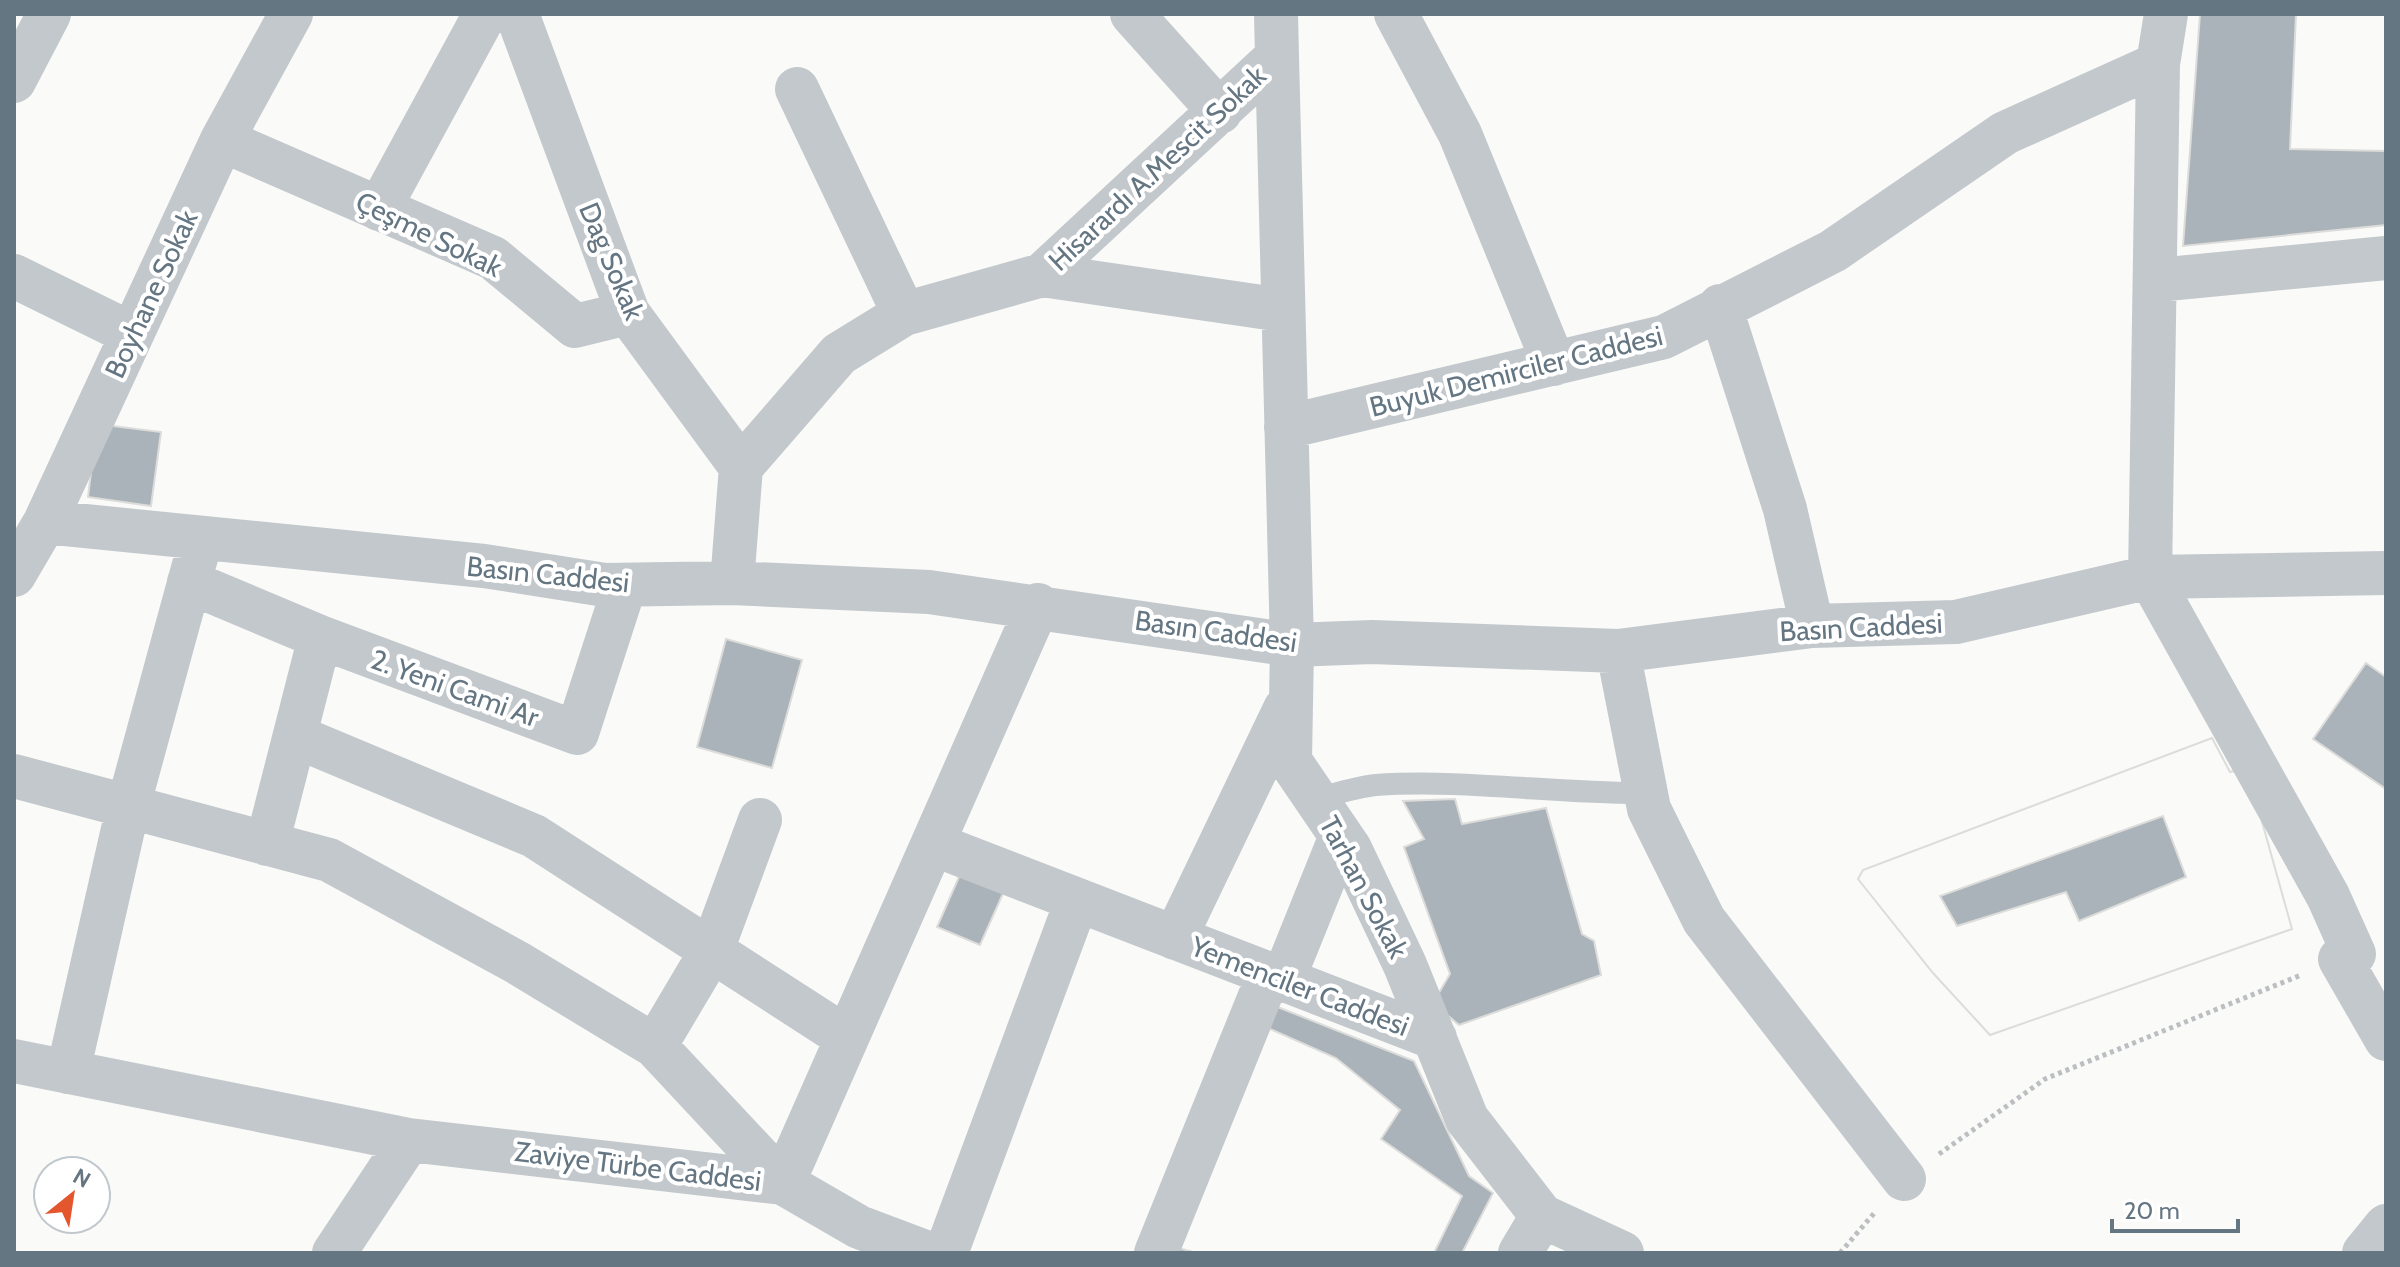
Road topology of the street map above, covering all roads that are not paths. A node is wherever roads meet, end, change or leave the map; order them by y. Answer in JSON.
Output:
{"nodes":[{"id":1,"x":49,"y":14,"type":"edge"},
{"id":2,"x":291,"y":14,"type":"edge"},
{"id":3,"x":485,"y":14,"type":"edge"},
{"id":4,"x":517,"y":14,"type":"edge"},
{"id":5,"x":1132,"y":14,"type":"edge"},
{"id":6,"x":1276,"y":14,"type":"edge"},
{"id":7,"x":1396,"y":14,"type":"edge"},
{"id":8,"x":2166,"y":14,"type":"edge"},
{"id":9,"x":1277,"y":57,"type":"junction"},
{"id":10,"x":2158,"y":64,"type":"junction"},
{"id":11,"x":14,"y":81,"type":"edge"},
{"id":12,"x":797,"y":89,"type":"dead end"},
{"id":13,"x":1220,"y":112,"type":"junction"},
{"id":14,"x":222,"y":140,"type":"junction"},
{"id":15,"x":379,"y":209,"type":"junction"},
{"id":16,"x":2386,"y":258,"type":"edge"},
{"id":17,"x":1042,"y":275,"type":"junction"},
{"id":18,"x":14,"y":276,"type":"edge"},
{"id":19,"x":2157,"y":280,"type":"junction"},
{"id":20,"x":1720,"y":306,"type":"junction"},
{"id":21,"x":1283,"y":310,"type":"junction"},
{"id":22,"x":628,"y":313,"type":"junction"},
{"id":23,"x":904,"y":314,"type":"junction"},
{"id":24,"x":132,"y":334,"type":"junction"},
{"id":25,"x":1554,"y":364,"type":"junction"},
{"id":26,"x":1286,"y":427,"type":"junction"},
{"id":27,"x":741,"y":467,"type":"junction"},
{"id":28,"x":45,"y":522,"type":"junction"},
{"id":29,"x":201,"y":539,"type":"junction"},
{"id":30,"x":2386,"y":573,"type":"edge"},
{"id":31,"x":14,"y":575,"type":"edge"},
{"id":32,"x":2150,"y":577,"type":"junction"},
{"id":33,"x":189,"y":582,"type":"junction"},
{"id":34,"x":732,"y":583,"type":"junction"},
{"id":35,"x":625,"y":585,"type":"junction"},
{"id":36,"x":1038,"y":605,"type":"junction"},
{"id":37,"x":1812,"y":626,"type":"junction"},
{"id":38,"x":320,"y":637,"type":"junction"},
{"id":39,"x":1292,"y":645,"type":"junction"},
{"id":40,"x":1618,"y":651,"type":"junction"},
{"id":41,"x":1291,"y":696,"type":"junction"},
{"id":42,"x":295,"y":736,"type":"junction"},
{"id":43,"x":14,"y":776,"type":"edge"},
{"id":44,"x":1646,"y":793,"type":"junction"},
{"id":45,"x":1316,"y":799,"type":"junction"},
{"id":46,"x":128,"y":807,"type":"junction"},
{"id":47,"x":760,"y":820,"type":"dead end"},
{"id":48,"x":1341,"y":836,"type":"junction"},
{"id":49,"x":267,"y":844,"type":"junction"},
{"id":50,"x":933,"y":844,"type":"junction"},
{"id":51,"x":1077,"y":900,"type":"junction"},
{"id":52,"x":1175,"y":938,"type":"junction"},
{"id":53,"x":712,"y":950,"type":"junction"},
{"id":54,"x":1276,"y":977,"type":"junction"},
{"id":55,"x":847,"y":1038,"type":"junction"},
{"id":56,"x":1435,"y":1038,"type":"junction"},
{"id":57,"x":2386,"y":1039,"type":"edge"},
{"id":58,"x":655,"y":1046,"type":"junction"},
{"id":59,"x":14,"y":1061,"type":"edge"},
{"id":60,"x":68,"y":1072,"type":"junction"},
{"id":61,"x":409,"y":1140,"type":"junction"},
{"id":62,"x":1904,"y":1179,"type":"road end"},
{"id":63,"x":783,"y":1183,"type":"junction"},
{"id":64,"x":1542,"y":1216,"type":"junction"},
{"id":65,"x":2386,"y":1226,"type":"edge"},
{"id":66,"x":334,"y":1253,"type":"edge"},
{"id":67,"x":928,"y":1253,"type":"edge"},
{"id":68,"x":946,"y":1253,"type":"edge"},
{"id":69,"x":1156,"y":1253,"type":"edge"},
{"id":70,"x":1520,"y":1253,"type":"edge"},
{"id":71,"x":1622,"y":1253,"type":"edge"},
{"id":72,"x":2364,"y":1253,"type":"edge"}],
"edges":[{"from":1,"to":11,"type":"street"},
{"from":2,"to":14,"type":"street","name":"Boyhane Sokak"},
{"from":3,"to":15,"type":"street"},
{"from":4,"to":22,"type":"street","name":"Dag Sokak"},
{"from":5,"to":13,"type":"street"},
{"from":6,"to":9,"type":"street","name":"Hisarardı A.Mescit Sokak"},
{"from":7,"to":25,"type":"street"},
{"from":8,"to":10,"type":"street"},
{"from":9,"to":13,"type":"street","name":"Hisarardı A.Mescit Sokak"},
{"from":9,"to":21,"type":"street","name":"Tarhan Sokak"},
{"from":10,"to":19,"type":"street"},
{"from":10,"to":20,"type":"street","name":"Buyuk Demirciler Caddesi"},
{"from":12,"to":23,"type":"street"},
{"from":13,"to":17,"type":"street","name":"Hisarardı A.Mescit Sokak"},
{"from":14,"to":15,"type":"street","name":"Çeşme Sokak"},
{"from":14,"to":24,"type":"street","name":"Boyhane Sokak"},
{"from":15,"to":22,"type":"street","name":"Çeşme Sokak"},
{"from":16,"to":19,"type":"street"},
{"from":17,"to":21,"type":"street"},
{"from":17,"to":23,"type":"street"},
{"from":18,"to":24,"type":"street"},
{"from":19,"to":32,"type":"street"},
{"from":20,"to":25,"type":"street","name":"Buyuk Demirciler Caddesi"},
{"from":20,"to":37,"type":"street"},
{"from":21,"to":26,"type":"street","name":"Tarhan Sokak"},
{"from":22,"to":27,"type":"street","name":"Dag Sokak"},
{"from":23,"to":27,"type":"street"},
{"from":24,"to":28,"type":"street","name":"Boyhane Sokak"},
{"from":25,"to":26,"type":"street","name":"Buyuk Demirciler Caddesi"},
{"from":26,"to":39,"type":"street","name":"Tarhan Sokak"},
{"from":27,"to":34,"type":"street"},
{"from":28,"to":29,"type":"street","name":"Basın Caddesi"},
{"from":28,"to":31,"type":"street","name":"Boyhane Sokak"},
{"from":29,"to":33,"type":"street"},
{"from":29,"to":35,"type":"street","name":"Basın Caddesi"},
{"from":30,"to":32,"type":"street","name":"Basın Caddesi"},
{"from":32,"to":37,"type":"street","name":"Basın Caddesi"},
{"from":32,"to":57,"type":"street"},
{"from":33,"to":38,"type":"street","name":"2. Yeni Cami Ar"},
{"from":33,"to":46,"type":"street"},
{"from":34,"to":35,"type":"street","name":"Basın Caddesi"},
{"from":34,"to":36,"type":"street","name":"Basın Caddesi"},
{"from":35,"to":38,"type":"street","name":"2. Yeni Cami Ar"},
{"from":36,"to":39,"type":"street","name":"Basın Caddesi"},
{"from":36,"to":50,"type":"street","name":"Zaviye Türbe Caddesi"},
{"from":37,"to":40,"type":"street","name":"Basın Caddesi"},
{"from":38,"to":42,"type":"street"},
{"from":39,"to":40,"type":"street","name":"Basın Caddesi"},
{"from":39,"to":41,"type":"street","name":"Tarhan Sokak"},
{"from":40,"to":44,"type":"street"},
{"from":41,"to":45,"type":"street","name":"Tarhan Sokak"},
{"from":41,"to":52,"type":"street"},
{"from":42,"to":49,"type":"street"},
{"from":42,"to":53,"type":"street"},
{"from":43,"to":46,"type":"street"},
{"from":44,"to":45,"type":"lane"},
{"from":44,"to":62,"type":"street"},
{"from":45,"to":48,"type":"street","name":"Tarhan Sokak"},
{"from":46,"to":49,"type":"street"},
{"from":46,"to":60,"type":"street"},
{"from":47,"to":53,"type":"street"},
{"from":48,"to":54,"type":"street"},
{"from":48,"to":56,"type":"street","name":"Tarhan Sokak"},
{"from":49,"to":58,"type":"street"},
{"from":50,"to":51,"type":"street","name":"Yemenciler Caddesi"},
{"from":50,"to":55,"type":"street","name":"Zaviye Türbe Caddesi"},
{"from":51,"to":52,"type":"street","name":"Yemenciler Caddesi"},
{"from":51,"to":68,"type":"street"},
{"from":52,"to":54,"type":"street","name":"Yemenciler Caddesi"},
{"from":53,"to":55,"type":"street"},
{"from":53,"to":58,"type":"street"},
{"from":54,"to":56,"type":"street","name":"Yemenciler Caddesi"},
{"from":54,"to":69,"type":"street"},
{"from":55,"to":63,"type":"street","name":"Zaviye Türbe Caddesi"},
{"from":56,"to":64,"type":"street","name":"Yemenciler Caddesi"},
{"from":58,"to":63,"type":"street"},
{"from":59,"to":60,"type":"street","name":"Zaviye Türbe Caddesi"},
{"from":60,"to":61,"type":"street","name":"Zaviye Türbe Caddesi"},
{"from":61,"to":63,"type":"street","name":"Zaviye Türbe Caddesi"},
{"from":61,"to":66,"type":"street"},
{"from":63,"to":67,"type":"street"},
{"from":64,"to":70,"type":"street"},
{"from":64,"to":71,"type":"street","name":"Yemenciler Caddesi"},
{"from":65,"to":72,"type":"street"}]}
